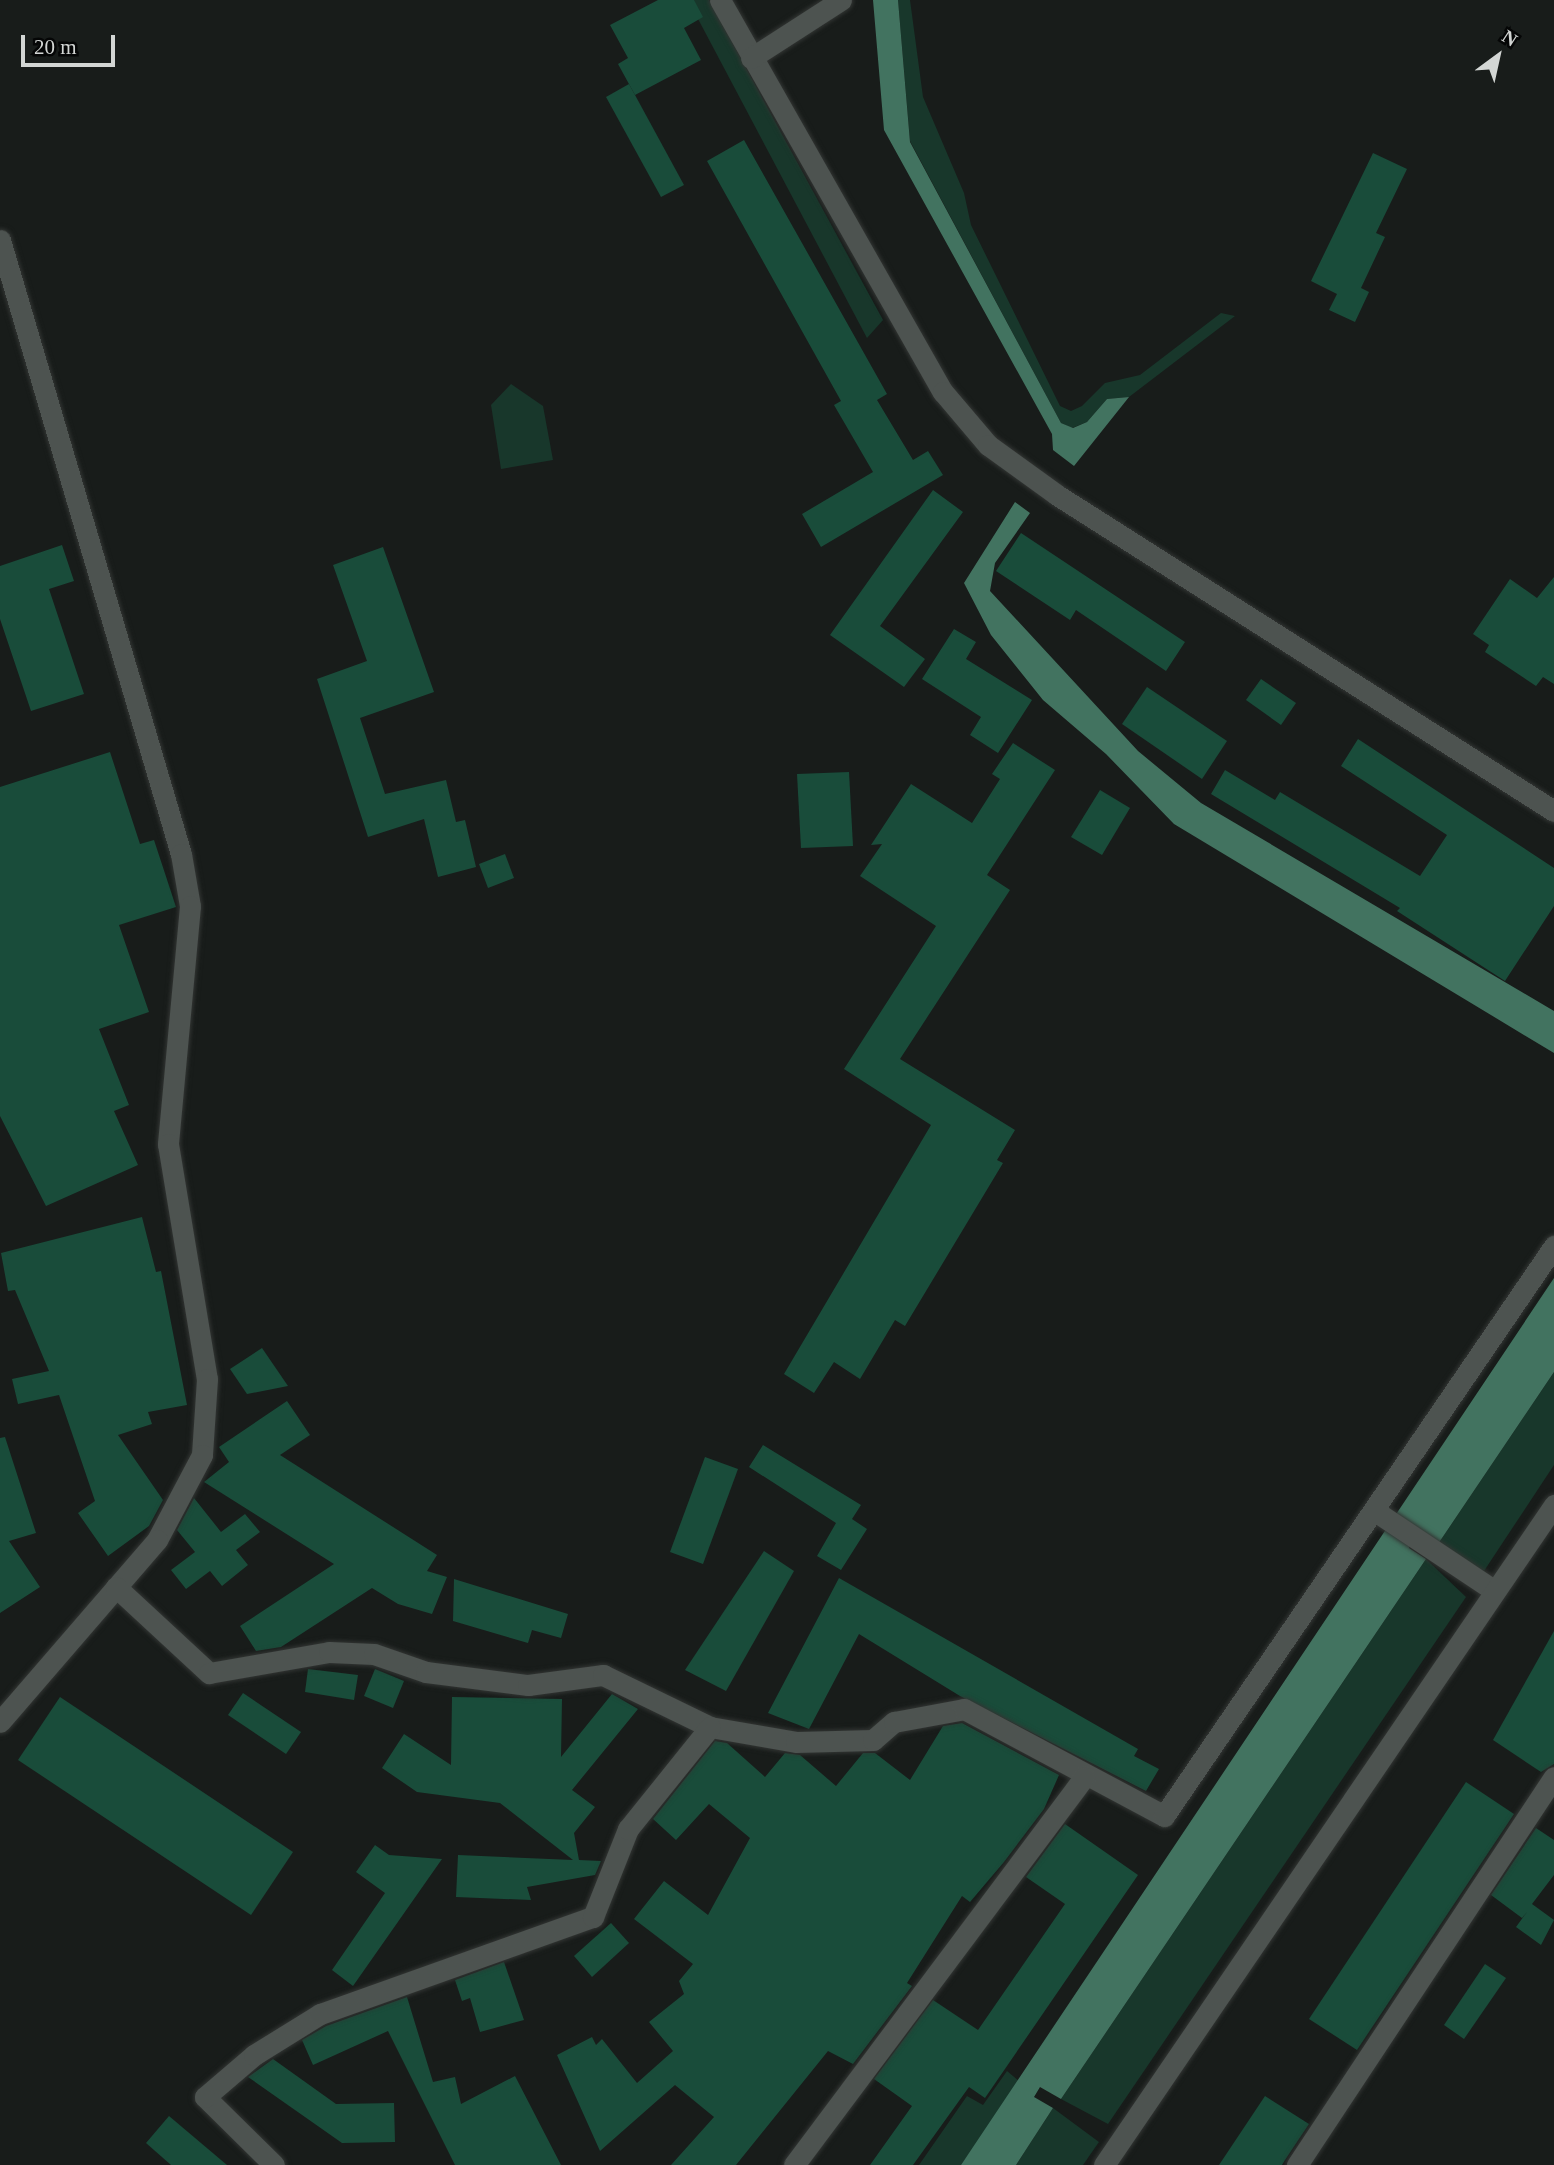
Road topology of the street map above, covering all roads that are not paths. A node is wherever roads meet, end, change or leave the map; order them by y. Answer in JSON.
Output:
{"nodes":[{"id":1,"x":720,"y":0,"type":"edge"},
{"id":2,"x":841,"y":0,"type":"edge"},
{"id":3,"x":751,"y":58,"type":"junction"},
{"id":4,"x":0,"y":240,"type":"edge"},
{"id":5,"x":1554,"y":811,"type":"edge"},
{"id":6,"x":1554,"y":1246,"type":"edge"},
{"id":7,"x":1554,"y":1505,"type":"edge"},
{"id":8,"x":1375,"y":1511,"type":"junction"},
{"id":9,"x":116,"y":1587,"type":"junction"},
{"id":10,"x":1495,"y":1591,"type":"junction"},
{"id":11,"x":0,"y":1722,"type":"edge"},
{"id":12,"x":710,"y":1727,"type":"junction"},
{"id":13,"x":1083,"y":1777,"type":"junction"},
{"id":14,"x":1554,"y":1777,"type":"edge"},
{"id":15,"x":275,"y":2165,"type":"edge"},
{"id":16,"x":794,"y":2165,"type":"edge"},
{"id":17,"x":1104,"y":2165,"type":"edge"},
{"id":18,"x":1297,"y":2165,"type":"edge"}],
"edges":[{"from":1,"to":3,"type":"street"},
{"from":2,"to":3,"type":"street"},
{"from":3,"to":5,"type":"street"},
{"from":4,"to":9,"type":"street"},
{"from":6,"to":8,"type":"street"},
{"from":7,"to":10,"type":"street"},
{"from":8,"to":10,"type":"street"},
{"from":8,"to":13,"type":"street"},
{"from":9,"to":11,"type":"street"},
{"from":9,"to":12,"type":"street"},
{"from":10,"to":17,"type":"street"},
{"from":12,"to":13,"type":"street"},
{"from":12,"to":15,"type":"street"},
{"from":13,"to":16,"type":"street"},
{"from":14,"to":18,"type":"street"}]}
